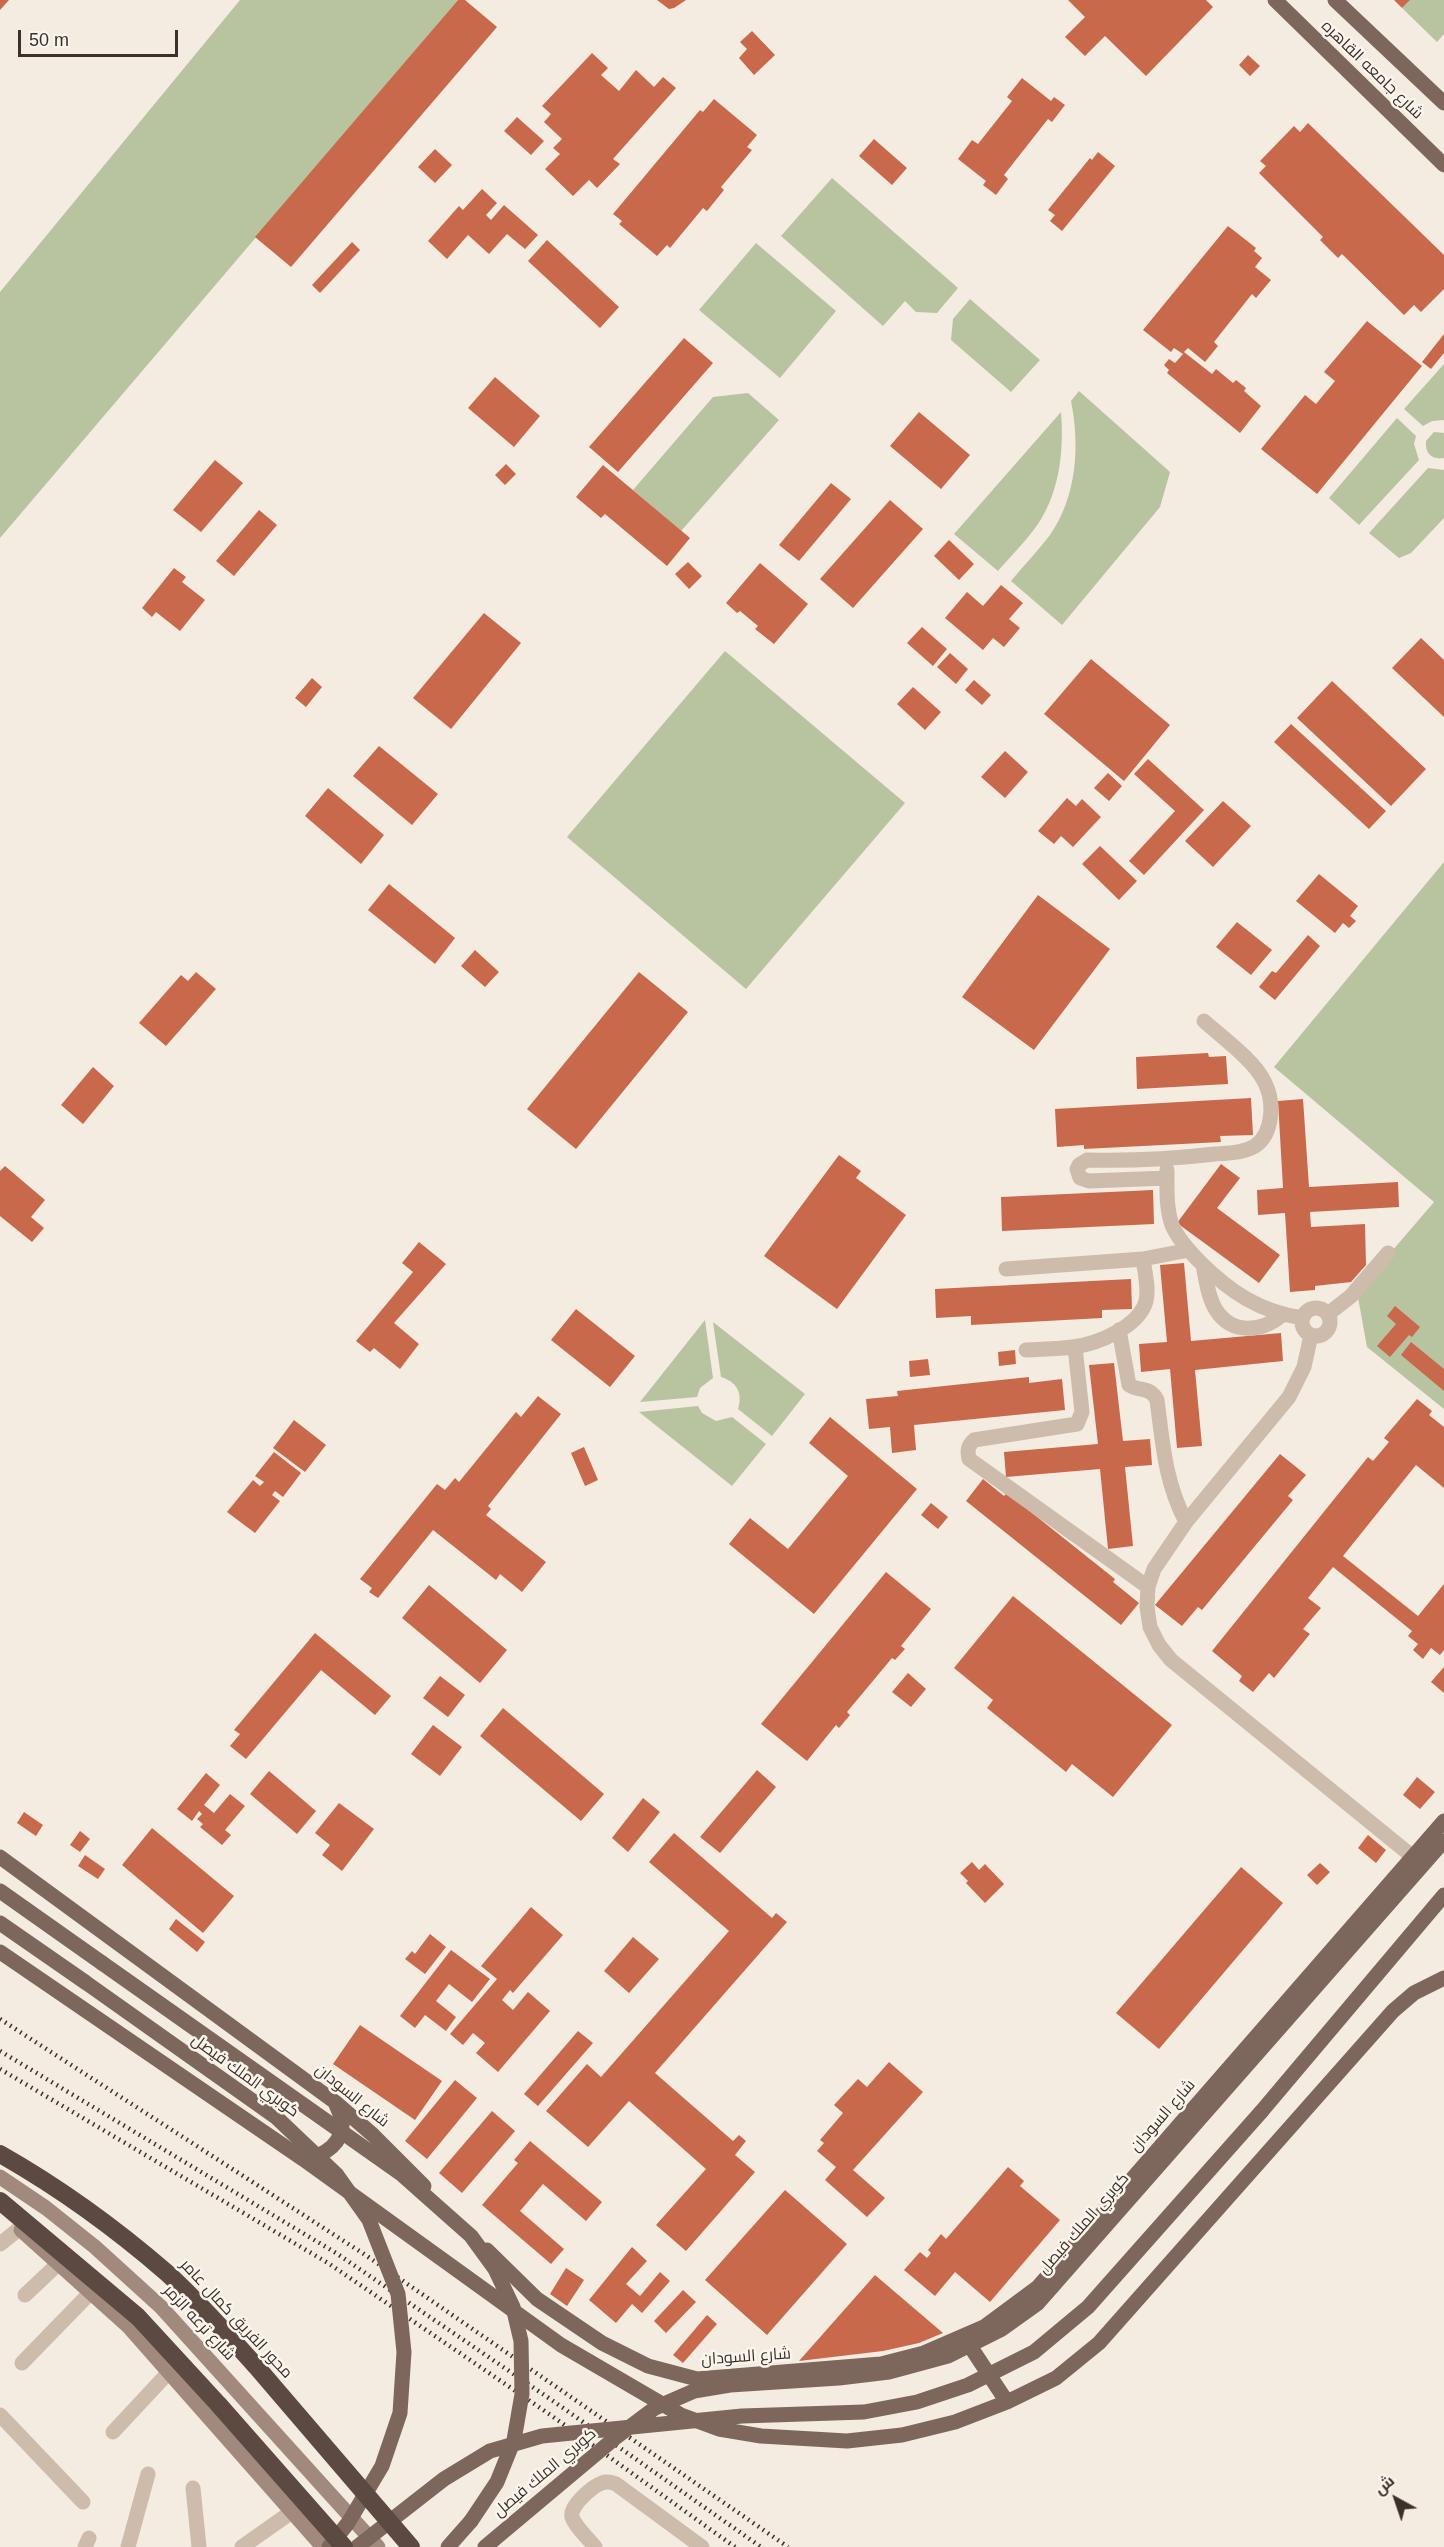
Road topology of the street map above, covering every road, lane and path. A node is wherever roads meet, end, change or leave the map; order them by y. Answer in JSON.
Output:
{"nodes":[{"id":1,"x":1275,"y":0,"type":"edge"},
{"id":2,"x":1335,"y":0,"type":"edge"},
{"id":3,"x":1444,"y":103,"type":"edge"},
{"id":4,"x":1444,"y":165,"type":"edge"},
{"id":5,"x":1204,"y":1021,"type":"dead end"},
{"id":6,"x":1168,"y":1160,"type":"junction"},
{"id":7,"x":1167,"y":1178,"type":"junction"},
{"id":8,"x":1189,"y":1250,"type":"junction"},
{"id":9,"x":1388,"y":1253,"type":"dead end"},
{"id":10,"x":1143,"y":1259,"type":"junction"},
{"id":11,"x":1203,"y":1264,"type":"junction"},
{"id":12,"x":1006,"y":1269,"type":"dead end"},
{"id":13,"x":1328,"y":1314,"type":"junction"},
{"id":14,"x":1282,"y":1315,"type":"junction"},
{"id":15,"x":1303,"y":1318,"type":"junction"},
{"id":16,"x":1119,"y":1330,"type":"junction"},
{"id":17,"x":1311,"y":1335,"type":"junction"},
{"id":18,"x":1075,"y":1347,"type":"junction"},
{"id":19,"x":1026,"y":1350,"type":"dead end"},
{"id":20,"x":1186,"y":1522,"type":"junction"},
{"id":21,"x":1148,"y":1587,"type":"junction"},
{"id":22,"x":1444,"y":1821,"type":"edge"},
{"id":23,"x":1444,"y":1841,"type":"edge"},
{"id":24,"x":0,"y":1857,"type":"edge"},
{"id":25,"x":1413,"y":1857,"type":"junction"},
{"id":26,"x":0,"y":1891,"type":"edge"},
{"id":27,"x":1444,"y":1895,"type":"edge"},
{"id":28,"x":0,"y":1923,"type":"edge"},
{"id":29,"x":0,"y":1952,"type":"edge"},
{"id":30,"x":1444,"y":1978,"type":"edge"},
{"id":31,"x":335,"y":2102,"type":"junction"},
{"id":32,"x":0,"y":2154,"type":"edge"},
{"id":33,"x":303,"y":2159,"type":"junction"},
{"id":34,"x":0,"y":2177,"type":"edge"},
{"id":35,"x":0,"y":2201,"type":"edge"},
{"id":36,"x":0,"y":2212,"type":"edge"},
{"id":37,"x":19,"y":2229,"type":"junction"},
{"id":38,"x":0,"y":2244,"type":"edge"},
{"id":39,"x":59,"y":2263,"type":"junction"},
{"id":40,"x":92,"y":2291,"type":"junction"},
{"id":41,"x":25,"y":2295,"type":"dead end"},
{"id":42,"x":964,"y":2337,"type":"junction"},
{"id":43,"x":22,"y":2363,"type":"dead end"},
{"id":44,"x":169,"y":2372,"type":"junction"},
{"id":45,"x":1006,"y":2402,"type":"junction"},
{"id":46,"x":0,"y":2415,"type":"edge"},
{"id":47,"x":113,"y":2432,"type":"dead end"},
{"id":48,"x":148,"y":2474,"type":"dead end"},
{"id":49,"x":193,"y":2488,"type":"dead end"},
{"id":50,"x":83,"y":2502,"type":"dead end"},
{"id":51,"x":293,"y":2511,"type":"junction"},
{"id":52,"x":350,"y":2516,"type":"junction"},
{"id":53,"x":591,"y":2542,"type":"edge"},
{"id":54,"x":323,"y":2546,"type":"edge"},
{"id":55,"x":128,"y":2547,"type":"edge"},
{"id":56,"x":199,"y":2547,"type":"edge"},
{"id":57,"x":242,"y":2547,"type":"edge"},
{"id":58,"x":344,"y":2547,"type":"edge"},
{"id":59,"x":357,"y":2547,"type":"edge"},
{"id":60,"x":378,"y":2547,"type":"edge"},
{"id":61,"x":411,"y":2547,"type":"edge"},
{"id":62,"x":448,"y":2547,"type":"edge"},
{"id":63,"x":485,"y":2547,"type":"edge"},
{"id":64,"x":575,"y":2547,"type":"edge"},
{"id":65,"x":702,"y":2547,"type":"edge"}],
"edges":[{"from":1,"to":4,"type":"main road","name":"شارع جامعه القاهره"},
{"from":2,"to":3,"type":"main road","name":"شارع جامعه القاهره"},
{"from":5,"to":6,"type":"street"},
{"from":6,"to":7,"type":"street"},
{"from":6,"to":7,"type":"street"},
{"from":7,"to":8,"type":"street"},
{"from":8,"to":10,"type":"street"},
{"from":8,"to":11,"type":"street"},
{"from":9,"to":13,"type":"street"},
{"from":10,"to":12,"type":"street"},
{"from":10,"to":16,"type":"street"},
{"from":11,"to":14,"type":"street"},
{"from":11,"to":14,"type":"street"},
{"from":13,"to":15,"type":"street"},
{"from":13,"to":17,"type":"street"},
{"from":14,"to":15,"type":"street"},
{"from":15,"to":17,"type":"street"},
{"from":16,"to":18,"type":"street"},
{"from":16,"to":20,"type":"street"},
{"from":17,"to":20,"type":"street"},
{"from":18,"to":19,"type":"street"},
{"from":18,"to":21,"type":"street"},
{"from":20,"to":21,"type":"street"},
{"from":21,"to":25,"type":"street"},
{"from":22,"to":25,"type":"main road","name":"شارع السودان"},
{"from":23,"to":63,"type":"main road","name":"كوبري الملك فيصل","bridge":true},
{"from":24,"to":31,"type":"main road","name":"شارع السودان"},
{"from":25,"to":42,"type":"main road","name":"شارع السودان"},
{"from":26,"to":62,"type":"main road","name":"كوبري الملك فيصل","bridge":true},
{"from":27,"to":59,"type":"main road","name":"كوبري الملك فيصل","bridge":true},
{"from":28,"to":54,"type":"main road","name":"كوبري الملك فيصل","bridge":true},
{"from":29,"to":33,"type":"main road"},
{"from":30,"to":45,"type":"main road"},
{"from":31,"to":33,"type":"main road"},
{"from":31,"to":42,"type":"main road","name":"شارع السودان"},
{"from":32,"to":61,"type":"highway","name":"محور الفريق كمال عامر","bridge":true},
{"from":33,"to":45,"type":"main road"},
{"from":34,"to":52,"type":"main road","name":"شارع ترعه الزمر"},
{"from":35,"to":58,"type":"highway","bridge":true},
{"from":36,"to":37,"type":"main road"},
{"from":37,"to":38,"type":"street"},
{"from":37,"to":39,"type":"main road"},
{"from":39,"to":40,"type":"main road"},
{"from":39,"to":41,"type":"street"},
{"from":40,"to":43,"type":"street"},
{"from":40,"to":44,"type":"main road"},
{"from":42,"to":45,"type":"main road"},
{"from":44,"to":47,"type":"street"},
{"from":44,"to":51,"type":"main road"},
{"from":46,"to":50,"type":"street"},
{"from":48,"to":55,"type":"street"},
{"from":49,"to":56,"type":"street"},
{"from":51,"to":54,"type":"main road"},
{"from":51,"to":57,"type":"street"},
{"from":52,"to":54,"type":"main road"},
{"from":52,"to":60,"type":"main road","name":"شارع ترعه الزمر"},
{"from":53,"to":64,"type":"street"},
{"from":53,"to":65,"type":"street"}]}
